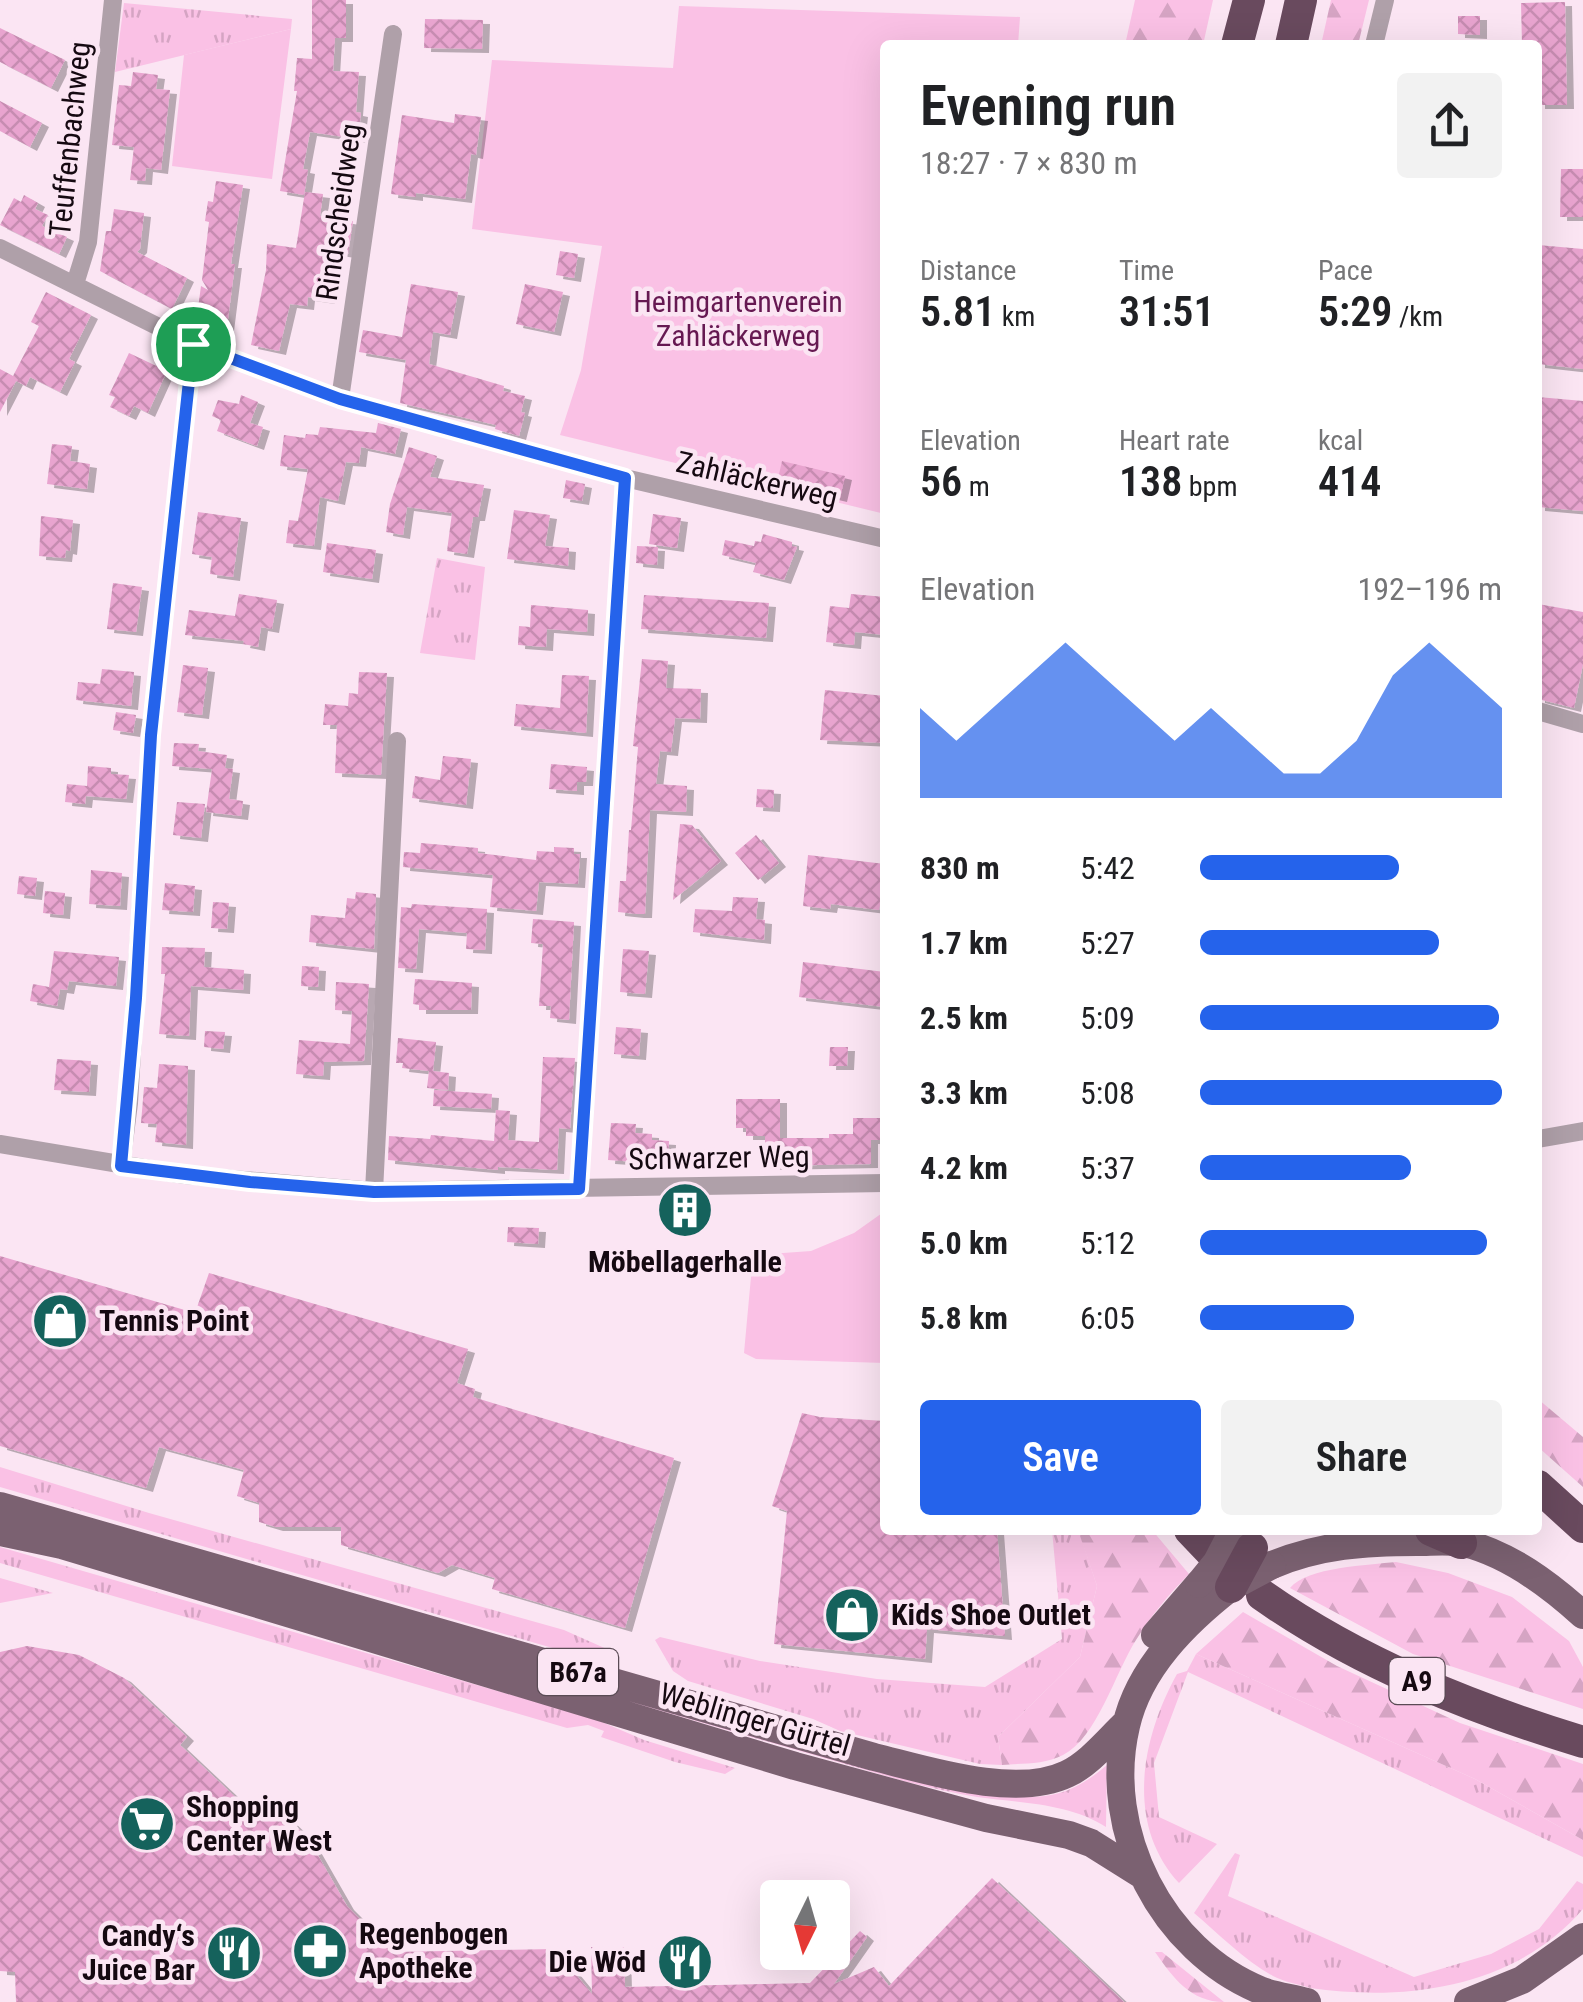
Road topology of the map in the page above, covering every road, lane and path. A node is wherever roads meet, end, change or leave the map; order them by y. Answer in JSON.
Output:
{"nodes":[{"id":1,"x":113,"y":0,"type":"edge"},
{"id":2,"x":1249,"y":0,"type":"edge"},
{"id":3,"x":1270,"y":0,"type":"edge"},
{"id":4,"x":1301,"y":0,"type":"edge"},
{"id":5,"x":1385,"y":0,"type":"edge"},
{"id":6,"x":393,"y":34,"type":"dead end"},
{"id":7,"x":1238,"y":40,"type":"edge"},
{"id":8,"x":1260,"y":40,"type":"edge"},
{"id":9,"x":1292,"y":40,"type":"edge"},
{"id":10,"x":1375,"y":40,"type":"edge"},
{"id":11,"x":0,"y":248,"type":"edge"},
{"id":12,"x":75,"y":284,"type":"junction"},
{"id":13,"x":193,"y":344,"type":"junction"},
{"id":14,"x":340,"y":399,"type":"junction"},
{"id":15,"x":625,"y":478,"type":"junction"},
{"id":16,"x":880,"y":538,"type":"edge"},
{"id":17,"x":1542,"y":711,"type":"edge"},
{"id":18,"x":1583,"y":724,"type":"edge"},
{"id":19,"x":397,"y":741,"type":"dead end"},
{"id":20,"x":1583,"y":1131,"type":"edge"},
{"id":21,"x":1542,"y":1138,"type":"edge"},
{"id":22,"x":0,"y":1144,"type":"edge"},
{"id":23,"x":121,"y":1166,"type":"junction"},
{"id":24,"x":880,"y":1183,"type":"edge"},
{"id":25,"x":579,"y":1189,"type":"junction"},
{"id":26,"x":374,"y":1192,"type":"junction"},
{"id":27,"x":1542,"y":1490,"type":"edge"},
{"id":28,"x":0,"y":1506,"type":"edge"},
{"id":29,"x":1583,"y":1527,"type":"edge"},
{"id":30,"x":0,"y":1532,"type":"edge"},
{"id":31,"x":1446,"y":1536,"type":"edge"},
{"id":32,"x":1232,"y":1559,"type":"edge"},
{"id":33,"x":1583,"y":1615,"type":"edge"},
{"id":34,"x":1126,"y":1723,"type":"junction"},
{"id":35,"x":1583,"y":1742,"type":"edge"},
{"id":36,"x":1096,"y":1752,"type":"junction"},
{"id":37,"x":1142,"y":1874,"type":"junction"},
{"id":38,"x":1583,"y":1937,"type":"edge"},
{"id":39,"x":1522,"y":1980,"type":"junction"},
{"id":40,"x":1270,"y":1996,"type":"edge"},
{"id":41,"x":1307,"y":2002,"type":"edge"},
{"id":42,"x":1468,"y":2002,"type":"edge"},
{"id":43,"x":1500,"y":2002,"type":"edge"}],
"edges":[{"from":1,"to":12,"type":"street","name":"Teuffenbachweg"},
{"from":2,"to":7,"type":"highway"},
{"from":3,"to":8,"type":"highway"},
{"from":4,"to":9,"type":"highway"},
{"from":5,"to":10,"type":"street"},
{"from":6,"to":14,"type":"street","name":"Rindscheidweg"},
{"from":11,"to":12,"type":"street","name":"Zahläckerweg"},
{"from":12,"to":13,"type":"street","name":"Zahläckerweg"},
{"from":13,"to":14,"type":"street","name":"Zahläckerweg"},
{"from":13,"to":23,"type":"street"},
{"from":14,"to":15,"type":"street","name":"Zahläckerweg"},
{"from":15,"to":16,"type":"street","name":"Zahläckerweg"},
{"from":15,"to":25,"type":"street"},
{"from":17,"to":18,"type":"street"},
{"from":19,"to":26,"type":"street"},
{"from":20,"to":21,"type":"street"},
{"from":22,"to":23,"type":"street","name":"Schwarzer Weg"},
{"from":23,"to":26,"type":"street","name":"Schwarzer Weg"},
{"from":24,"to":25,"type":"street","name":"Schwarzer Weg"},
{"from":25,"to":26,"type":"street","name":"Schwarzer Weg"},
{"from":27,"to":29,"type":"highway"},
{"from":28,"to":36,"type":"main road","name":"Weblinger Gürtel","number":"B67a"},
{"from":30,"to":37,"type":"main road","name":"Weblinger Gürtel","number":"B67a"},
{"from":31,"to":32,"type":"main road"},
{"from":31,"to":33,"type":"main road"},
{"from":32,"to":34,"type":"main road"},
{"from":32,"to":35,"type":"highway","number":"A9"},
{"from":32,"to":36,"type":"main road"},
{"from":34,"to":36,"type":"main road","name":"Weblinger Gürtel","number":"B67a"},
{"from":34,"to":37,"type":"main road"},
{"from":37,"to":40,"type":"main road"},
{"from":38,"to":39,"type":"main road"},
{"from":39,"to":42,"type":"main road"},
{"from":39,"to":43,"type":"main road"},
{"from":40,"to":41,"type":"main road"}]}
